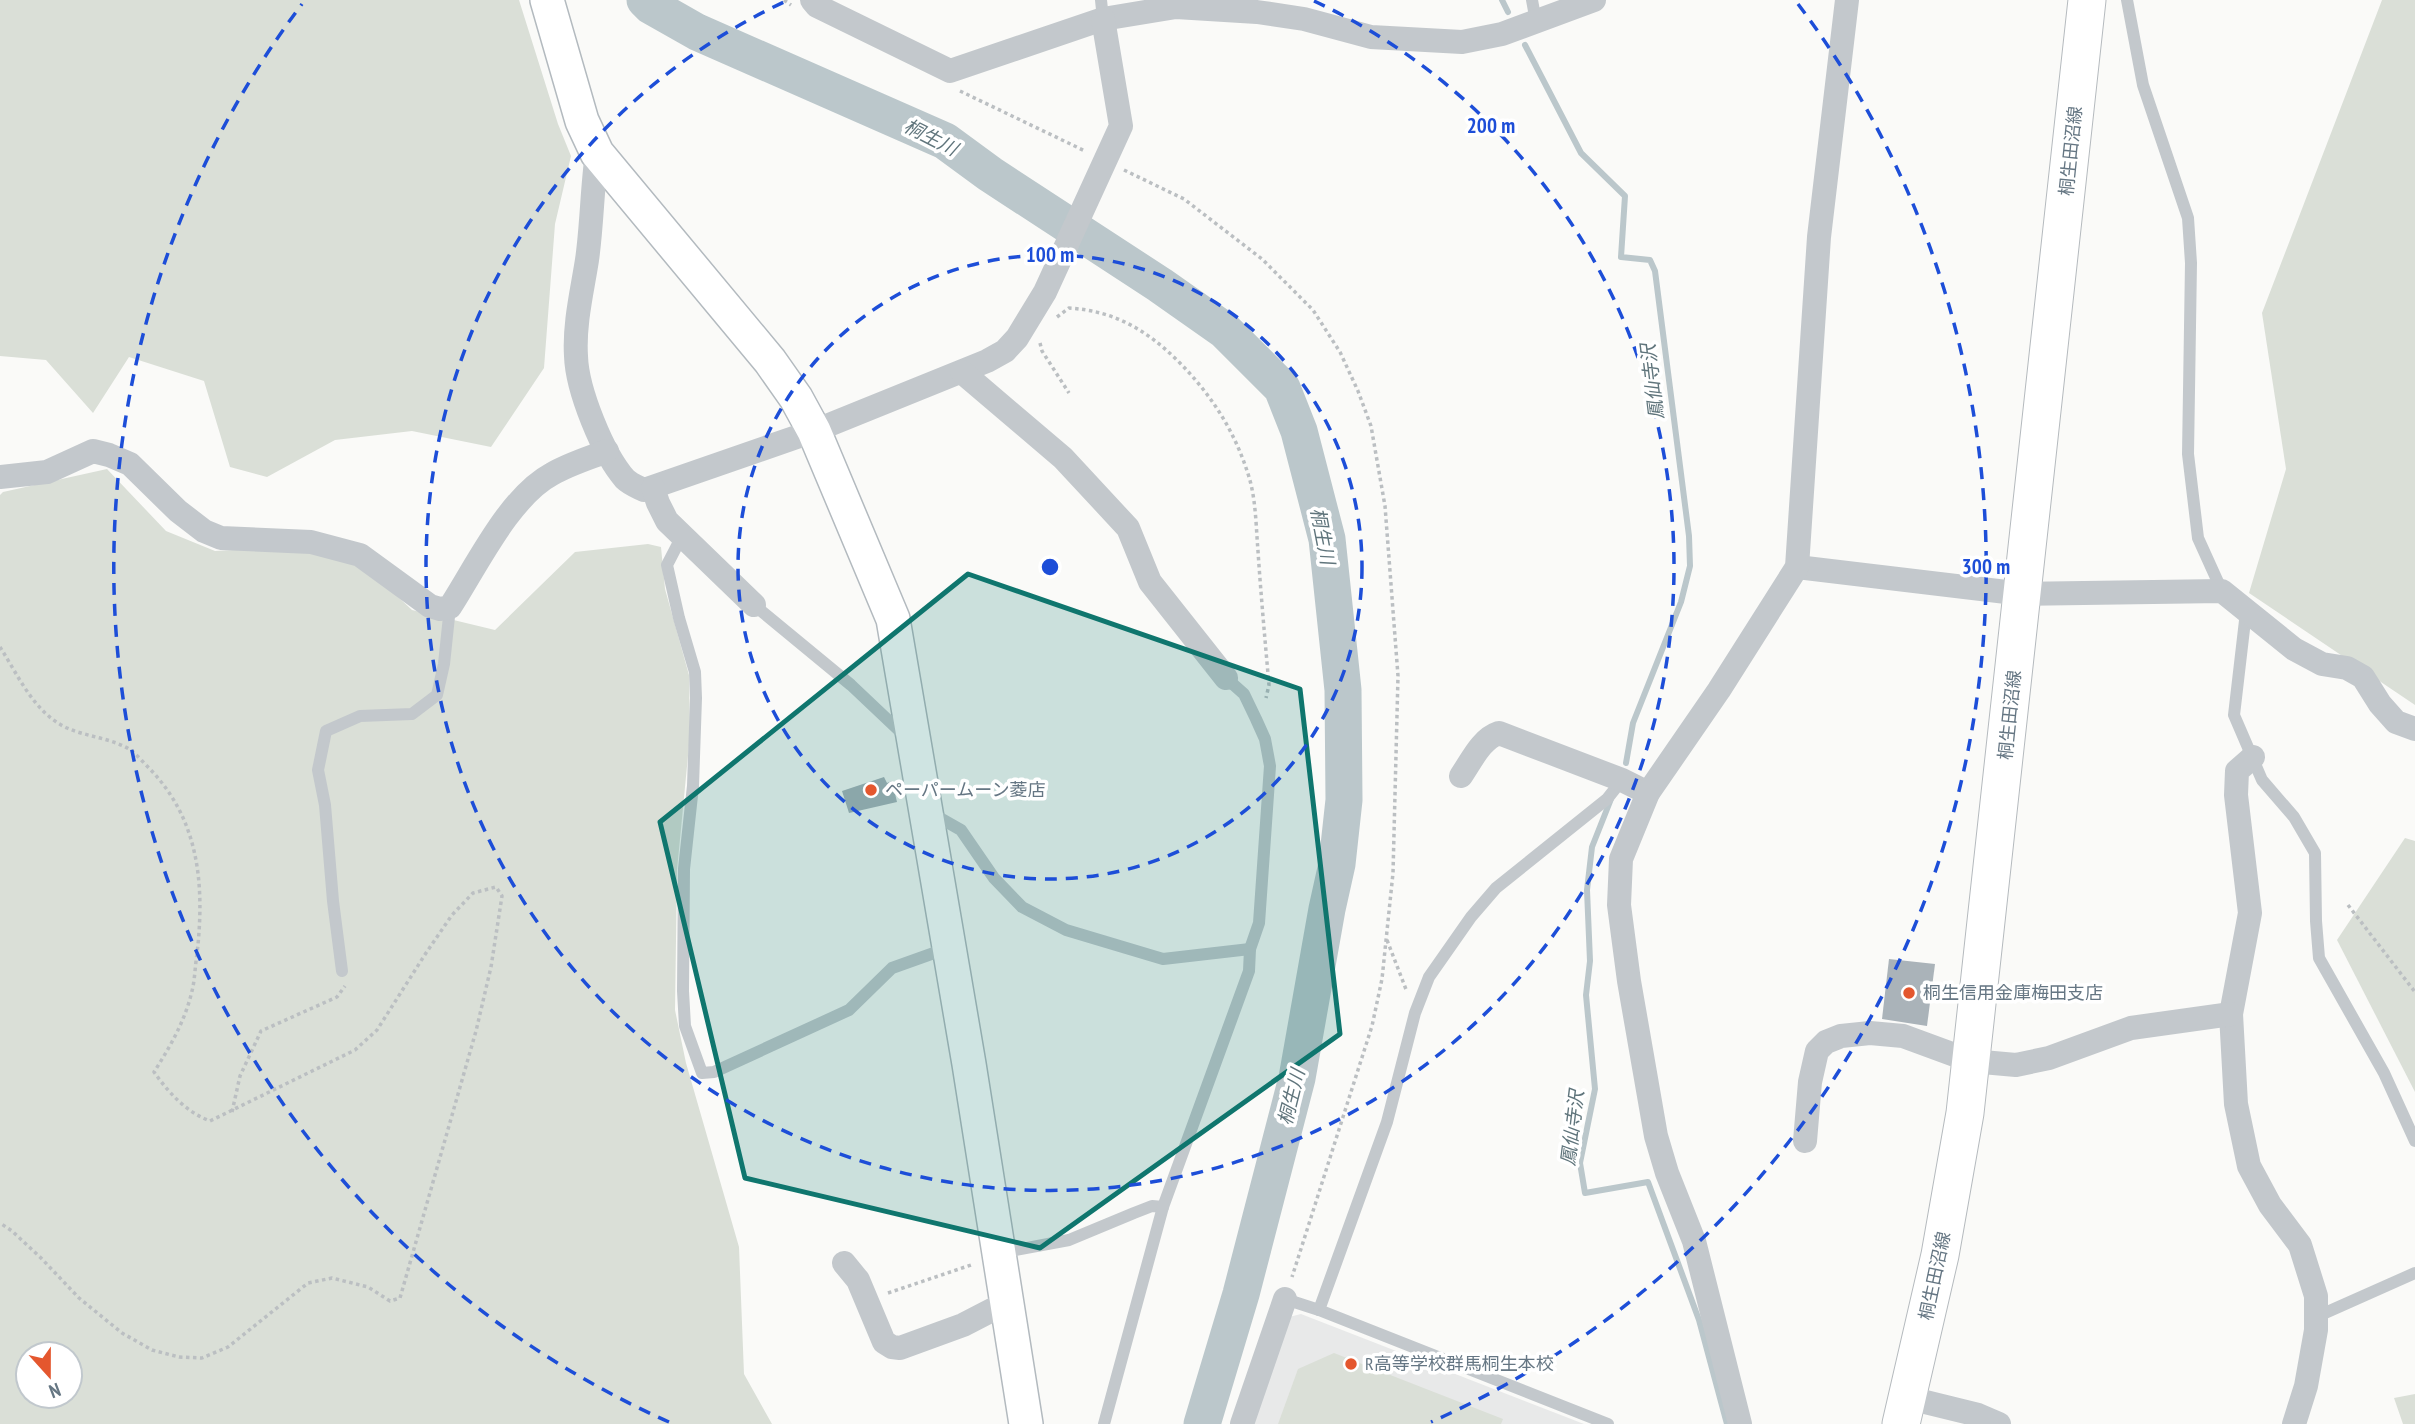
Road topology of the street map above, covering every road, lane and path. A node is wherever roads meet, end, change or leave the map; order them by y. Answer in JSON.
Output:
{"nodes":[{"id":1,"x":547,"y":0,"type":"edge"},
{"id":2,"x":784,"y":0,"type":"edge"},
{"id":3,"x":1594,"y":0,"type":"edge"},
{"id":4,"x":1847,"y":0,"type":"edge"},
{"id":5,"x":2087,"y":0,"type":"edge"},
{"id":6,"x":2127,"y":0,"type":"edge"},
{"id":7,"x":804,"y":5,"type":"edge"},
{"id":8,"x":1102,"y":10,"type":"edge"},
{"id":9,"x":1534,"y":11,"type":"edge"},
{"id":10,"x":960,"y":91,"type":"dead end"},
{"id":11,"x":597,"y":153,"type":"junction"},
{"id":12,"x":1106,"y":163,"type":"junction"},
{"id":13,"x":1053,"y":320,"type":"dead end"},
{"id":14,"x":1040,"y":343,"type":"dead end"},
{"id":15,"x":962,"y":372,"type":"junction"},
{"id":16,"x":1069,"y":393,"type":"dead end"},
{"id":17,"x":814,"y":430,"type":"junction"},
{"id":18,"x":607,"y":451,"type":"junction"},
{"id":19,"x":0,"y":477,"type":"edge"},
{"id":20,"x":653,"y":488,"type":"junction"},
{"id":21,"x":682,"y":536,"type":"junction"},
{"id":22,"x":1797,"y":567,"type":"junction"},
{"id":23,"x":2222,"y":591,"type":"junction"},
{"id":24,"x":2023,"y":594,"type":"junction"},
{"id":25,"x":754,"y":605,"type":"joint"},
{"id":26,"x":450,"y":607,"type":"junction"},
{"id":27,"x":2246,"y":612,"type":"junction"},
{"id":28,"x":0,"y":647,"type":"edge"},
{"id":29,"x":1226,"y":678,"type":"joint"},
{"id":30,"x":1256,"y":719,"type":"junction"},
{"id":31,"x":2415,"y":729,"type":"edge"},
{"id":32,"x":914,"y":746,"type":"junction"},
{"id":33,"x":2253,"y":757,"type":"junction"},
{"id":34,"x":1461,"y":776,"type":"dead end"},
{"id":35,"x":1622,"y":780,"type":"junction"},
{"id":36,"x":1648,"y":793,"type":"junction"},
{"id":37,"x":924,"y":809,"type":"junction"},
{"id":38,"x":2348,"y":905,"type":"dead end"},
{"id":39,"x":1387,"y":939,"type":"junction"},
{"id":40,"x":948,"y":947,"type":"junction"},
{"id":41,"x":1250,"y":949,"type":"junction"},
{"id":42,"x":342,"y":971,"type":"joint"},
{"id":43,"x":2415,"y":992,"type":"edge"},
{"id":44,"x":1415,"y":1013,"type":"junction"},
{"id":45,"x":2231,"y":1014,"type":"junction"},
{"id":46,"x":1971,"y":1061,"type":"junction"},
{"id":47,"x":232,"y":1112,"type":"junction"},
{"id":48,"x":1805,"y":1141,"type":"dead end"},
{"id":49,"x":2415,"y":1141,"type":"edge"},
{"id":50,"x":1163,"y":1207,"type":"junction"},
{"id":51,"x":0,"y":1223,"type":"edge"},
{"id":52,"x":990,"y":1258,"type":"junction"},
{"id":53,"x":844,"y":1263,"type":"dead end"},
{"id":54,"x":2415,"y":1273,"type":"edge"},
{"id":55,"x":1285,"y":1299,"type":"junction"},
{"id":56,"x":867,"y":1301,"type":"junction"},
{"id":57,"x":1008,"y":1306,"type":"junction"},
{"id":58,"x":1319,"y":1310,"type":"junction"},
{"id":59,"x":2316,"y":1317,"type":"junction"},
{"id":60,"x":1905,"y":1411,"type":"edge"},
{"id":61,"x":1026,"y":1424,"type":"edge"},
{"id":62,"x":1104,"y":1424,"type":"edge"},
{"id":63,"x":1242,"y":1424,"type":"edge"},
{"id":64,"x":1608,"y":1424,"type":"edge"},
{"id":65,"x":1740,"y":1424,"type":"edge"},
{"id":66,"x":1999,"y":1424,"type":"edge"},
{"id":67,"x":2294,"y":1424,"type":"edge"}],
"edges":[{"from":1,"to":11,"type":"street"},
{"from":2,"to":7,"type":"path"},
{"from":3,"to":9,"type":"street"},
{"from":4,"to":22,"type":"street"},
{"from":5,"to":24,"type":"main road","name":"桐生田沼線"},
{"from":6,"to":23,"type":"lane"},
{"from":7,"to":8,"type":"street"},
{"from":8,"to":9,"type":"street"},
{"from":8,"to":12,"type":"street"},
{"from":10,"to":12,"type":"path"},
{"from":11,"to":17,"type":"street"},
{"from":11,"to":18,"type":"street"},
{"from":12,"to":15,"type":"street"},
{"from":12,"to":39,"type":"path"},
{"from":13,"to":30,"type":"path"},
{"from":14,"to":16,"type":"path"},
{"from":15,"to":17,"type":"street"},
{"from":15,"to":29,"type":"street"},
{"from":17,"to":20,"type":"street"},
{"from":17,"to":32,"type":"street"},
{"from":18,"to":20,"type":"street"},
{"from":18,"to":26,"type":"street"},
{"from":19,"to":26,"type":"street"},
{"from":20,"to":21,"type":"street"},
{"from":21,"to":25,"type":"street"},
{"from":21,"to":40,"type":"lane"},
{"from":22,"to":24,"type":"street"},
{"from":22,"to":36,"type":"street"},
{"from":23,"to":24,"type":"street"},
{"from":23,"to":27,"type":"street"},
{"from":24,"to":46,"type":"main road","name":"桐生田沼線"},
{"from":25,"to":32,"type":"lane"},
{"from":26,"to":42,"type":"lane"},
{"from":27,"to":31,"type":"street"},
{"from":27,"to":33,"type":"lane"},
{"from":28,"to":47,"type":"path"},
{"from":29,"to":30,"type":"lane"},
{"from":30,"to":41,"type":"lane"},
{"from":32,"to":37,"type":"street"},
{"from":33,"to":45,"type":"street"},
{"from":33,"to":49,"type":"lane"},
{"from":34,"to":35,"type":"street"},
{"from":35,"to":36,"type":"street"},
{"from":35,"to":44,"type":"lane"},
{"from":36,"to":65,"type":"street"},
{"from":37,"to":40,"type":"street"},
{"from":37,"to":41,"type":"lane"},
{"from":38,"to":43,"type":"path"},
{"from":39,"to":44,"type":"path"},
{"from":39,"to":55,"type":"path"},
{"from":40,"to":52,"type":"street"},
{"from":41,"to":50,"type":"lane"},
{"from":42,"to":47,"type":"path"},
{"from":44,"to":58,"type":"lane"},
{"from":45,"to":46,"type":"street"},
{"from":45,"to":59,"type":"street"},
{"from":46,"to":48,"type":"street"},
{"from":46,"to":60,"type":"main road","name":"桐生田沼線"},
{"from":47,"to":51,"type":"path"},
{"from":50,"to":52,"type":"lane"},
{"from":50,"to":62,"type":"lane"},
{"from":52,"to":56,"type":"path"},
{"from":52,"to":57,"type":"street"},
{"from":53,"to":56,"type":"street"},
{"from":54,"to":59,"type":"lane"},
{"from":55,"to":58,"type":"lane"},
{"from":55,"to":63,"type":"street"},
{"from":56,"to":57,"type":"street"},
{"from":57,"to":61,"type":"street"},
{"from":58,"to":64,"type":"lane"},
{"from":59,"to":67,"type":"street"},
{"from":60,"to":66,"type":"street"}]}
